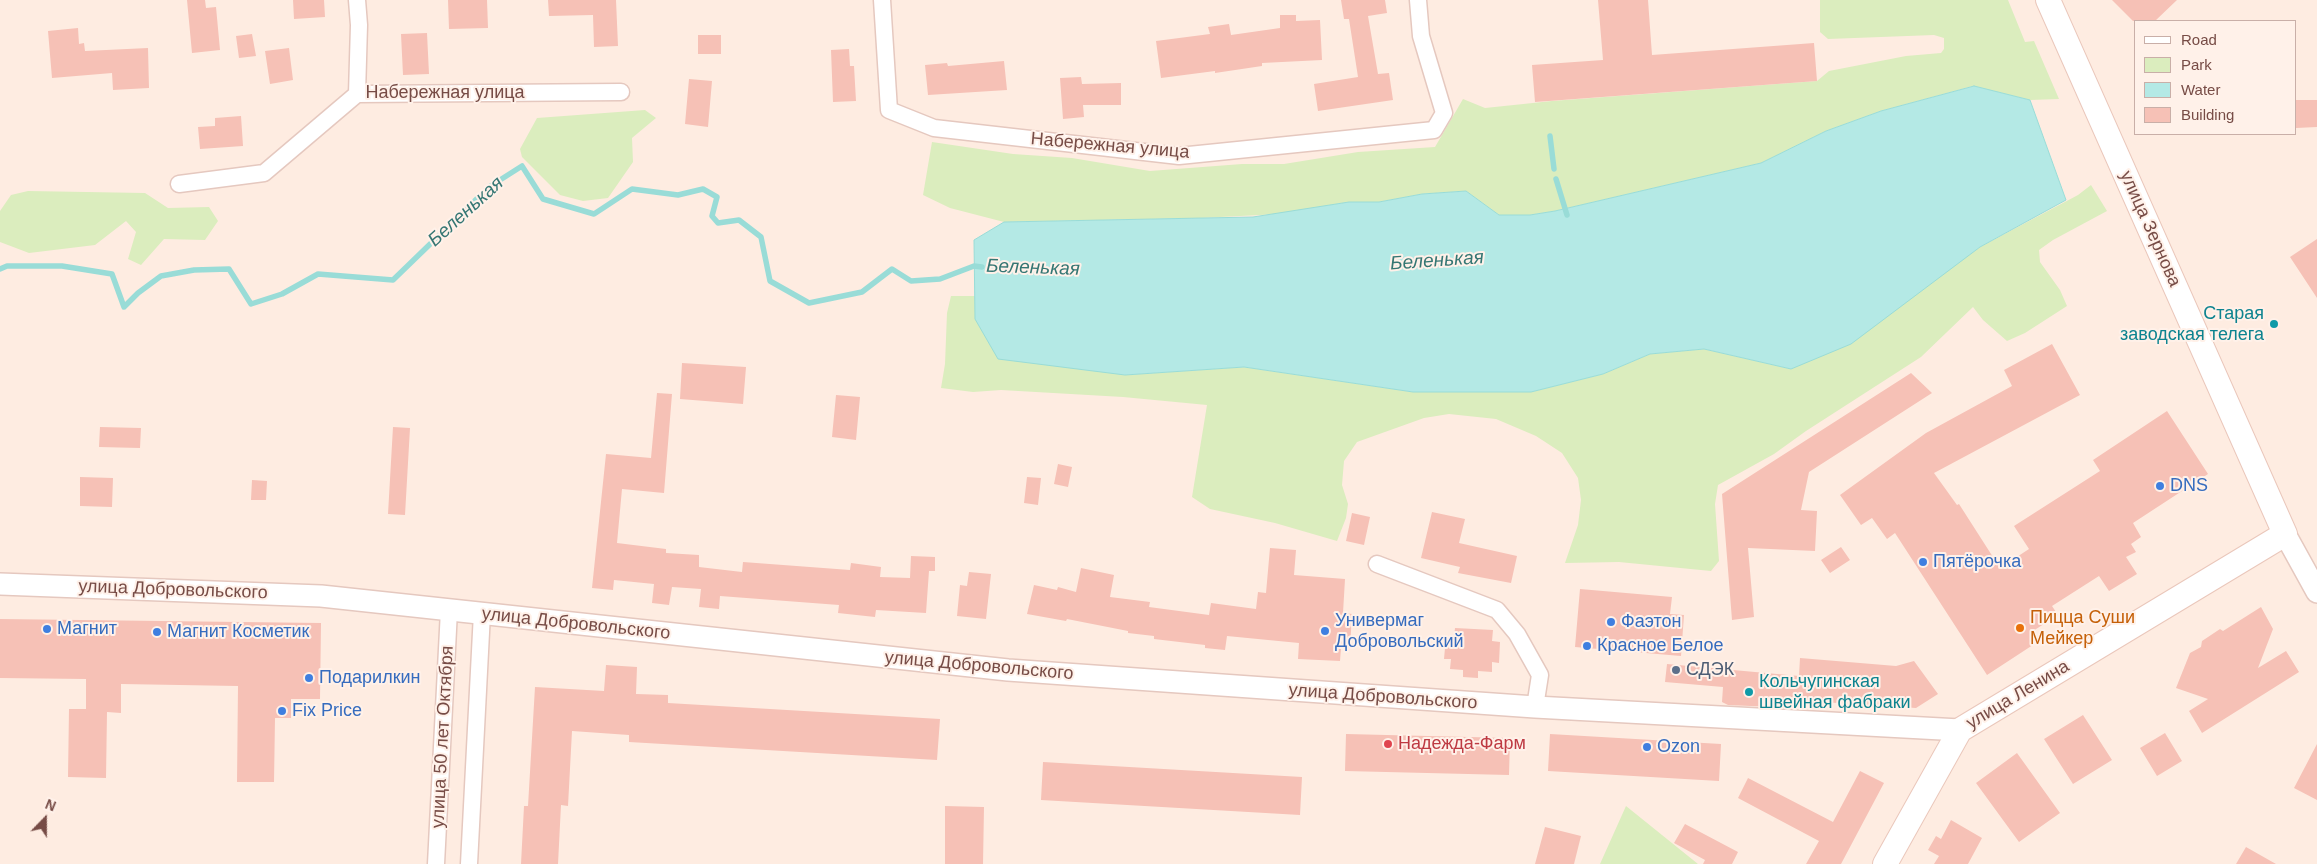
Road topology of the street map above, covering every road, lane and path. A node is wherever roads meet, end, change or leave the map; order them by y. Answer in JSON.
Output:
{"nodes":[{"id":1,"x":357,"y":0,"type":"edge"},
{"id":2,"x":882,"y":0,"type":"edge"},
{"id":3,"x":1418,"y":0,"type":"edge"},
{"id":4,"x":2048,"y":0,"type":"edge"},
{"id":5,"x":621,"y":92,"type":"dead end"},
{"id":6,"x":357,"y":94,"type":"junction"},
{"id":7,"x":179,"y":184,"type":"dead end"},
{"id":8,"x":2285,"y":534,"type":"junction"},
{"id":9,"x":1377,"y":564,"type":"dead end"},
{"id":10,"x":0,"y":584,"type":"edge"},
{"id":11,"x":2317,"y":592,"type":"edge"},
{"id":12,"x":449,"y":610,"type":"junction"},
{"id":13,"x":482,"y":614,"type":"junction"},
{"id":14,"x":1535,"y":707,"type":"junction"},
{"id":15,"x":1960,"y":730,"type":"junction"},
{"id":16,"x":436,"y":864,"type":"edge"},
{"id":17,"x":468,"y":864,"type":"edge"},
{"id":18,"x":1884,"y":864,"type":"edge"}],
"edges":[{"from":1,"to":6,"type":"street"},
{"from":2,"to":3,"type":"street","name":"Набережная улица"},
{"from":4,"to":8,"type":"main road","name":"улица Зернова"},
{"from":5,"to":6,"type":"street","name":"Набережная улица"},
{"from":6,"to":7,"type":"street","name":"Набережная улица"},
{"from":8,"to":11,"type":"street","name":"улица Зернова"},
{"from":8,"to":15,"type":"main road","name":"улица Ленина"},
{"from":9,"to":14,"type":"street"},
{"from":10,"to":12,"type":"street","name":"улица Добровольского"},
{"from":12,"to":13,"type":"street","name":"улица Добровольского"},
{"from":12,"to":16,"type":"street","name":"улица 50 лет Октября"},
{"from":13,"to":14,"type":"street","name":"улица Добровольского"},
{"from":13,"to":17,"type":"street","name":"улица 50 лет Октября"},
{"from":14,"to":15,"type":"street","name":"улица Добровольского"},
{"from":15,"to":18,"type":"main road","name":"улица Ленина"}]}
